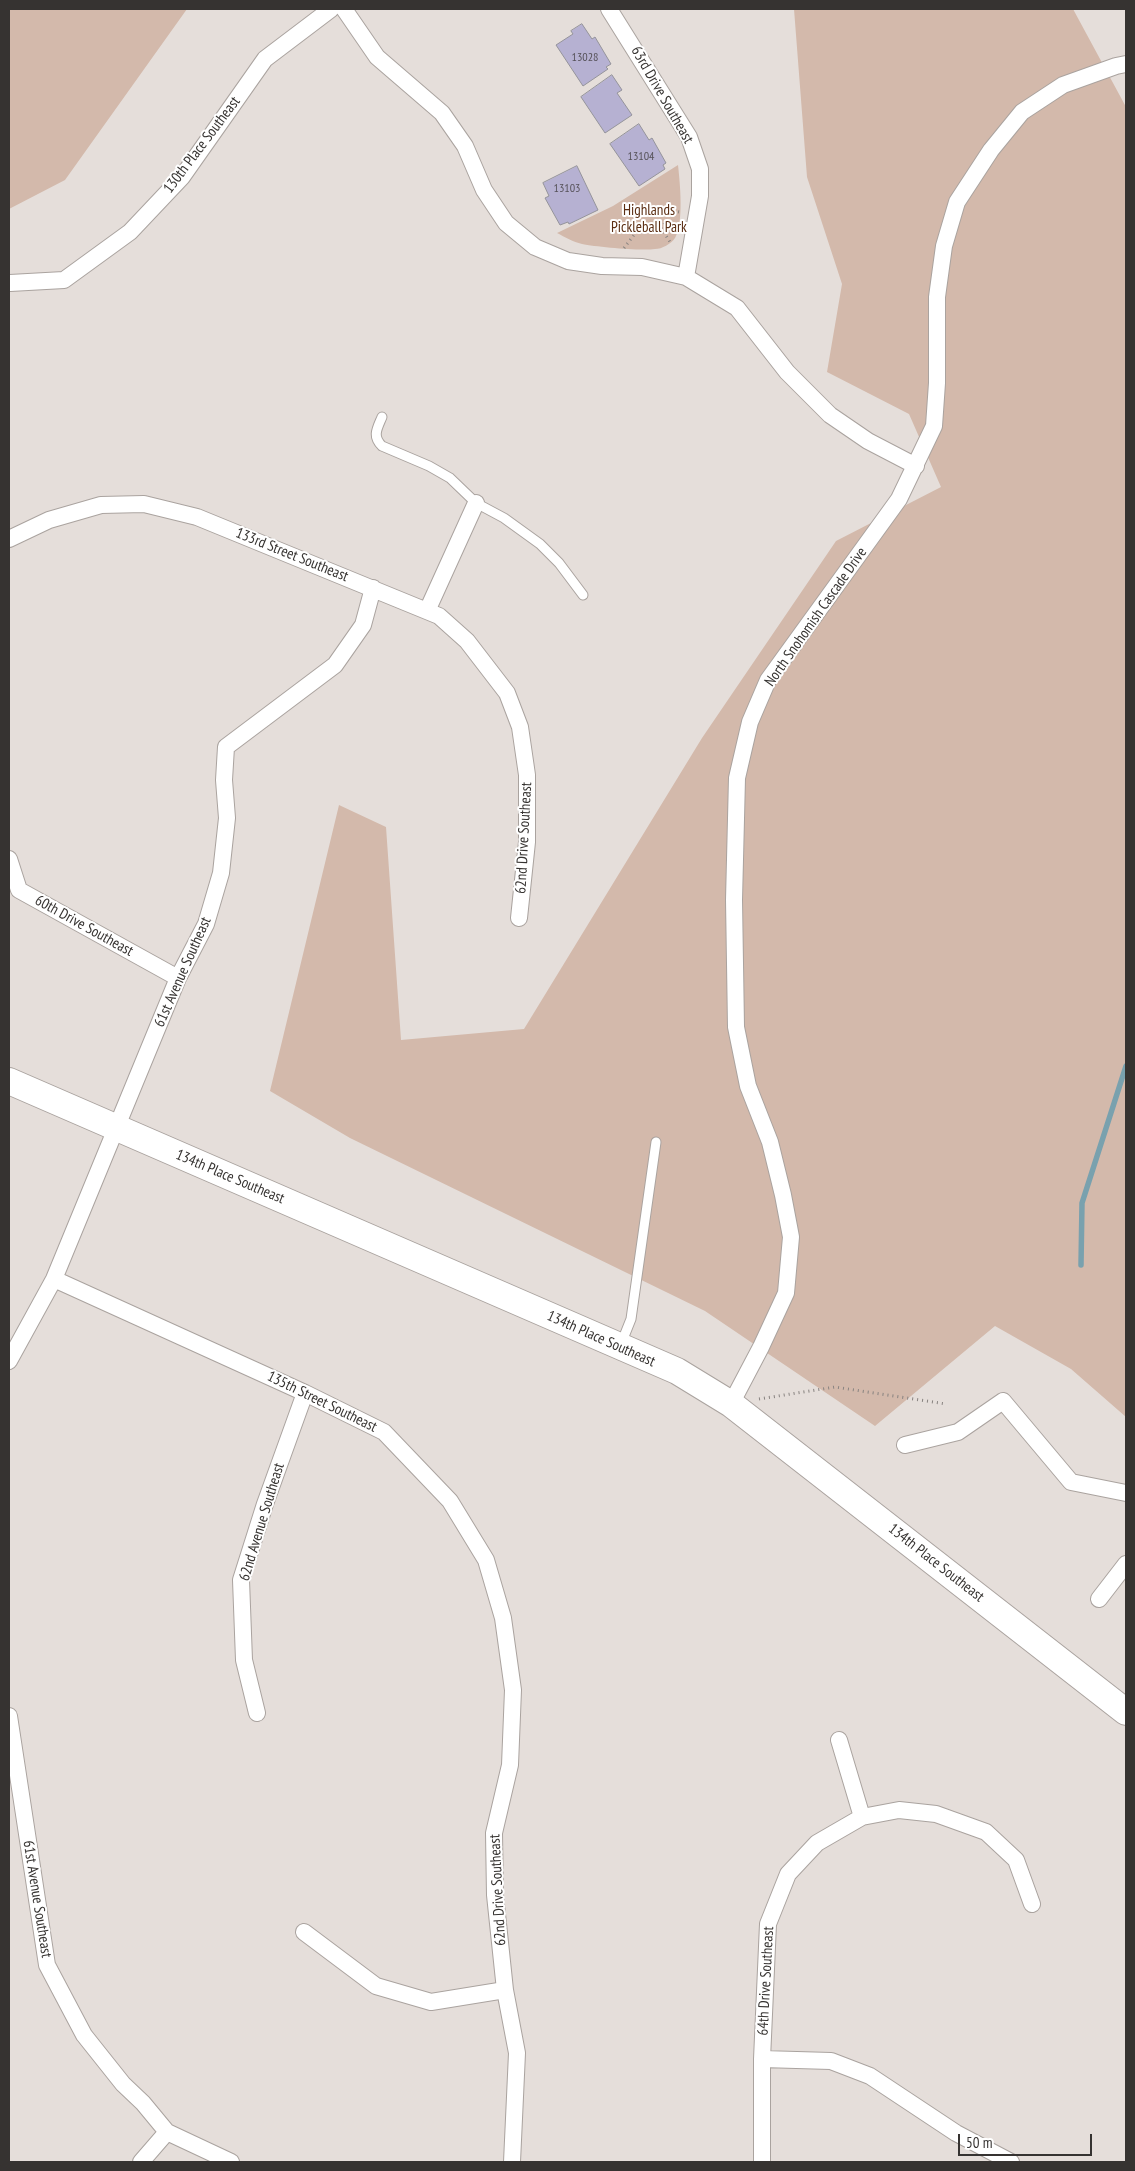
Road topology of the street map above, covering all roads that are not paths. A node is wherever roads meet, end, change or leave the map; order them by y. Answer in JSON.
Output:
{"nodes":[{"id":1,"x":331,"y":9,"type":"edge"},
{"id":2,"x":344,"y":9,"type":"edge"},
{"id":3,"x":609,"y":9,"type":"edge"},
{"id":4,"x":1126,"y":64,"type":"edge"},
{"id":5,"x":686,"y":277,"type":"junction"},
{"id":6,"x":10,"y":283,"type":"edge"},
{"id":7,"x":382,"y":417,"type":"dead end"},
{"id":8,"x":916,"y":466,"type":"junction"},
{"id":9,"x":476,"y":503,"type":"junction"},
{"id":10,"x":9,"y":539,"type":"edge"},
{"id":11,"x":373,"y":588,"type":"junction"},
{"id":12,"x":583,"y":595,"type":"dead end"},
{"id":13,"x":428,"y":611,"type":"junction"},
{"id":14,"x":520,"y":727,"type":"joint"},
{"id":15,"x":9,"y":859,"type":"edge"},
{"id":16,"x":519,"y":918,"type":"dead end"},
{"id":17,"x":178,"y":978,"type":"junction"},
{"id":18,"x":9,"y":1081,"type":"edge"},
{"id":19,"x":117,"y":1128,"type":"junction"},
{"id":20,"x":656,"y":1142,"type":"dead end"},
{"id":21,"x":54,"y":1279,"type":"junction"},
{"id":22,"x":620,"y":1347,"type":"junction"},
{"id":23,"x":9,"y":1361,"type":"edge"},
{"id":24,"x":306,"y":1393,"type":"junction"},
{"id":25,"x":731,"y":1404,"type":"junction"},
{"id":26,"x":905,"y":1446,"type":"dead end"},
{"id":27,"x":1126,"y":1493,"type":"edge"},
{"id":28,"x":1126,"y":1564,"type":"edge"},
{"id":29,"x":1099,"y":1599,"type":"dead end"},
{"id":30,"x":503,"y":1618,"type":"joint"},
{"id":31,"x":1126,"y":1712,"type":"edge"},
{"id":32,"x":257,"y":1713,"type":"dead end"},
{"id":33,"x":9,"y":1716,"type":"edge"},
{"id":34,"x":839,"y":1740,"type":"dead end"},
{"id":35,"x":862,"y":1817,"type":"junction"},
{"id":36,"x":1032,"y":1904,"type":"dead end"},
{"id":37,"x":304,"y":1932,"type":"dead end"},
{"id":38,"x":505,"y":1990,"type":"junction"},
{"id":39,"x":762,"y":2059,"type":"junction"},
{"id":40,"x":167,"y":2132,"type":"junction"},
{"id":41,"x":141,"y":2162,"type":"edge"},
{"id":42,"x":231,"y":2162,"type":"edge"},
{"id":43,"x":512,"y":2162,"type":"edge"},
{"id":44,"x":762,"y":2162,"type":"edge"},
{"id":45,"x":1011,"y":2162,"type":"edge"}],
"edges":[{"from":1,"to":6,"type":"street","name":"130th Place Southeast"},
{"from":2,"to":5,"type":"street"},
{"from":3,"to":5,"type":"street","name":"63rd Drive Southeast"},
{"from":4,"to":8,"type":"street","name":"North Snohomish Cascade Drive"},
{"from":5,"to":8,"type":"street"},
{"from":7,"to":9,"type":"lane"},
{"from":8,"to":25,"type":"street","name":"North Snohomish Cascade Drive"},
{"from":9,"to":12,"type":"lane"},
{"from":9,"to":13,"type":"street"},
{"from":10,"to":11,"type":"street","name":"133rd Street Southeast"},
{"from":11,"to":13,"type":"street","name":"133rd Street Southeast"},
{"from":11,"to":17,"type":"street","name":"61st Avenue Southeast"},
{"from":13,"to":14,"type":"street","name":"133rd Street Southeast"},
{"from":14,"to":16,"type":"street","name":"62nd Drive Southeast"},
{"from":15,"to":17,"type":"street","name":"60th Drive Southeast"},
{"from":17,"to":19,"type":"street","name":"61st Avenue Southeast"},
{"from":18,"to":19,"type":"main road","name":"134th Place Southeast"},
{"from":19,"to":21,"type":"street","name":"61st Avenue Southeast"},
{"from":19,"to":22,"type":"main road","name":"134th Place Southeast"},
{"from":20,"to":22,"type":"lane"},
{"from":21,"to":23,"type":"street","name":"61st Avenue Southeast"},
{"from":21,"to":24,"type":"street","name":"135th Street Southeast"},
{"from":22,"to":25,"type":"main road","name":"134th Place Southeast"},
{"from":24,"to":30,"type":"street","name":"135th Street Southeast"},
{"from":24,"to":32,"type":"street","name":"62nd Avenue Southeast"},
{"from":25,"to":31,"type":"main road","name":"134th Place Southeast"},
{"from":26,"to":27,"type":"street"},
{"from":28,"to":29,"type":"street"},
{"from":30,"to":38,"type":"street","name":"62nd Drive Southeast"},
{"from":33,"to":40,"type":"street","name":"61st Avenue Southeast"},
{"from":34,"to":35,"type":"street"},
{"from":35,"to":36,"type":"street","name":"64th Drive Southeast"},
{"from":35,"to":39,"type":"street","name":"64th Drive Southeast"},
{"from":37,"to":38,"type":"street"},
{"from":38,"to":43,"type":"street","name":"62nd Drive Southeast"},
{"from":39,"to":44,"type":"street","name":"64th Drive Southeast"},
{"from":39,"to":45,"type":"street"},
{"from":40,"to":41,"type":"street"},
{"from":40,"to":42,"type":"street"}]}
